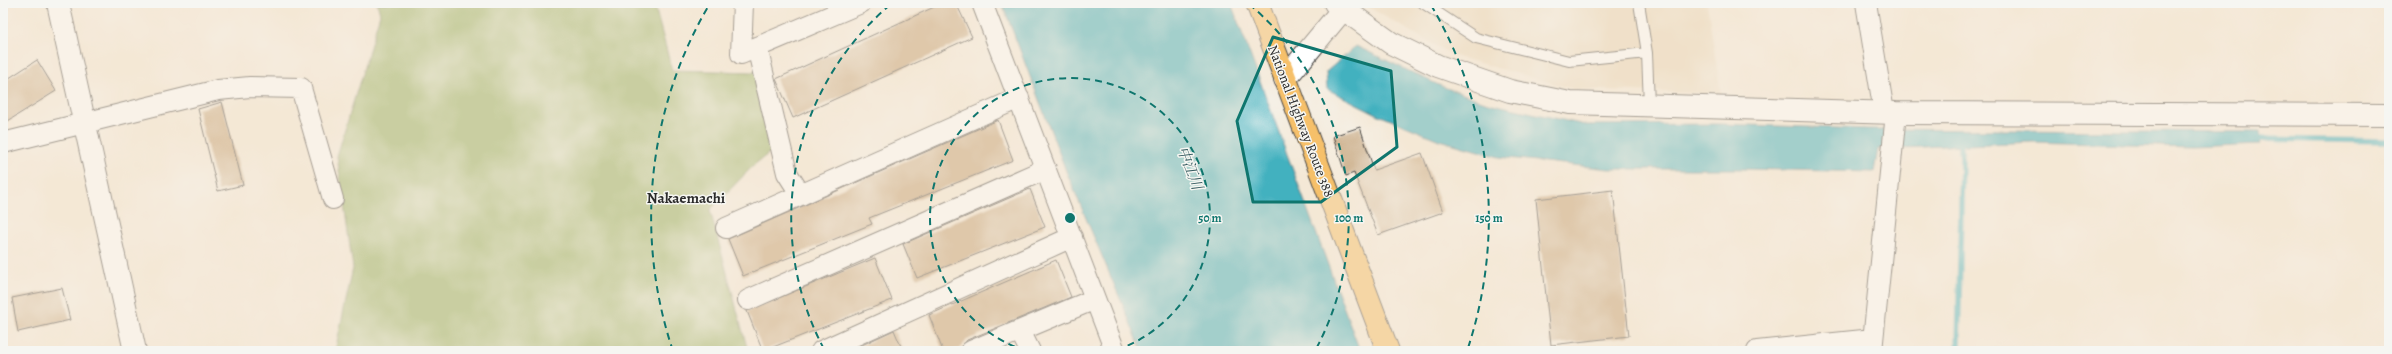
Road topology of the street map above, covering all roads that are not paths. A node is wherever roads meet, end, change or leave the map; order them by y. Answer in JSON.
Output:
{"nodes":[{"id":1,"x":58,"y":3,"type":"edge"},
{"id":2,"x":743,"y":3,"type":"edge"},
{"id":3,"x":861,"y":3,"type":"edge"},
{"id":4,"x":982,"y":3,"type":"edge"},
{"id":5,"x":1257,"y":3,"type":"edge"},
{"id":6,"x":1423,"y":3,"type":"edge"},
{"id":7,"x":1639,"y":3,"type":"edge"},
{"id":8,"x":1866,"y":3,"type":"edge"},
{"id":9,"x":1339,"y":6,"type":"edge"},
{"id":10,"x":757,"y":47,"type":"junction"},
{"id":11,"x":1647,"y":53,"type":"junction"},
{"id":12,"x":1285,"y":79,"type":"junction"},
{"id":13,"x":1019,"y":98,"type":"junction"},
{"id":14,"x":1649,"y":105,"type":"junction"},
{"id":15,"x":2389,"y":115,"type":"edge"},
{"id":16,"x":1892,"y":118,"type":"junction"},
{"id":17,"x":84,"y":124,"type":"junction"},
{"id":18,"x":3,"y":143,"type":"edge"},
{"id":19,"x":1046,"y":169,"type":"junction"},
{"id":20,"x":801,"y":195,"type":"junction"},
{"id":21,"x":333,"y":199,"type":"dead end"},
{"id":22,"x":726,"y":228,"type":"dead end"},
{"id":23,"x":1072,"y":237,"type":"junction"},
{"id":24,"x":1095,"y":299,"type":"junction"},
{"id":25,"x":748,"y":300,"type":"dead end"},
{"id":26,"x":1020,"y":331,"type":"junction"},
{"id":27,"x":1872,"y":345,"type":"edge"},
{"id":28,"x":135,"y":351,"type":"edge"},
{"id":29,"x":821,"y":351,"type":"edge"},
{"id":30,"x":971,"y":351,"type":"edge"},
{"id":31,"x":1030,"y":351,"type":"edge"},
{"id":32,"x":1115,"y":351,"type":"edge"},
{"id":33,"x":1388,"y":351,"type":"edge"},
{"id":34,"x":1757,"y":351,"type":"edge"}],
"edges":[{"from":1,"to":17,"type":"street"},
{"from":2,"to":10,"type":"street"},
{"from":3,"to":10,"type":"street"},
{"from":4,"to":13,"type":"street"},
{"from":5,"to":12,"type":"highway","name":"National Highway Route 388"},
{"from":6,"to":11,"type":"lane"},
{"from":7,"to":11,"type":"lane"},
{"from":8,"to":16,"type":"street"},
{"from":9,"to":12,"type":"street"},
{"from":9,"to":14,"type":"street"},
{"from":10,"to":20,"type":"street"},
{"from":11,"to":14,"type":"lane"},
{"from":12,"to":33,"type":"highway","name":"National Highway Route 388"},
{"from":13,"to":19,"type":"street"},
{"from":13,"to":20,"type":"street"},
{"from":14,"to":16,"type":"street"},
{"from":15,"to":16,"type":"street"},
{"from":16,"to":27,"type":"street"},
{"from":17,"to":18,"type":"street"},
{"from":17,"to":21,"type":"street"},
{"from":17,"to":28,"type":"street"},
{"from":19,"to":23,"type":"street"},
{"from":19,"to":25,"type":"street"},
{"from":20,"to":22,"type":"street"},
{"from":23,"to":24,"type":"street"},
{"from":23,"to":29,"type":"street"},
{"from":24,"to":26,"type":"street"},
{"from":24,"to":32,"type":"street"},
{"from":26,"to":30,"type":"street"},
{"from":26,"to":31,"type":"street"},
{"from":27,"to":34,"type":"street"}]}
